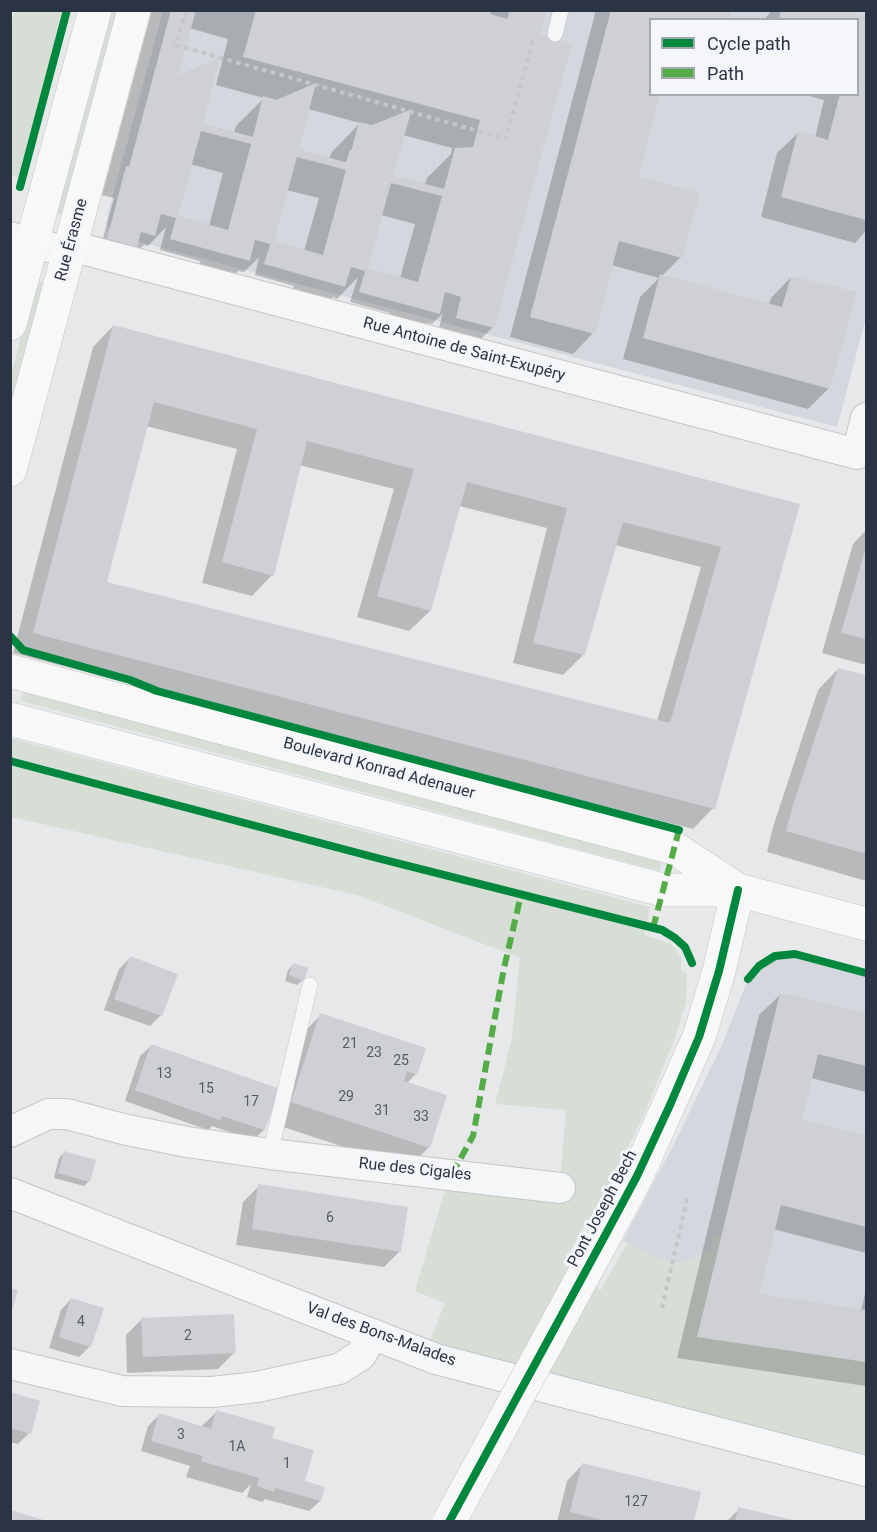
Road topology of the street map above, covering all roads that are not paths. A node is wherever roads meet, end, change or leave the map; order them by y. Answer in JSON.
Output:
{"nodes":[{"id":1,"x":96,"y":10,"type":"edge"},
{"id":2,"x":134,"y":10,"type":"edge"},
{"id":3,"x":561,"y":10,"type":"edge"},
{"id":4,"x":555,"y":34,"type":"dead end"},
{"id":5,"x":22,"y":240,"type":"edge"},
{"id":6,"x":70,"y":249,"type":"junction"},
{"id":7,"x":10,"y":324,"type":"edge"},
{"id":8,"x":867,"y":418,"type":"edge"},
{"id":9,"x":10,"y":470,"type":"edge"},
{"id":10,"x":10,"y":671,"type":"edge"},
{"id":11,"x":10,"y":719,"type":"edge"},
{"id":12,"x":738,"y":890,"type":"junction"},
{"id":13,"x":867,"y":924,"type":"edge"},
{"id":14,"x":310,"y":985,"type":"dead end"},
{"id":15,"x":10,"y":1132,"type":"edge"},
{"id":16,"x":270,"y":1154,"type":"junction"},
{"id":17,"x":10,"y":1171,"type":"edge"},
{"id":18,"x":560,"y":1188,"type":"dead end"},
{"id":19,"x":10,"y":1193,"type":"edge"},
{"id":20,"x":76,"y":1218,"type":"junction"},
{"id":21,"x":373,"y":1334,"type":"junction"},
{"id":22,"x":10,"y":1365,"type":"edge"},
{"id":23,"x":867,"y":1471,"type":"edge"},
{"id":24,"x":449,"y":1521,"type":"edge"}],
"edges":[{"from":1,"to":5,"type":"main road"},
{"from":2,"to":6,"type":"main road","name":"Rue Érasme"},
{"from":3,"to":4,"type":"lane"},
{"from":5,"to":6,"type":"street","name":"Rue Antoine de Saint-Exupéry"},
{"from":5,"to":7,"type":"main road"},
{"from":6,"to":8,"type":"street","name":"Rue Antoine de Saint-Exupéry"},
{"from":6,"to":9,"type":"main road","name":"Rue Érasme"},
{"from":10,"to":12,"type":"main road","name":"Boulevard Konrad Adenauer"},
{"from":11,"to":12,"type":"main road","name":"Boulevard Konrad Adenauer"},
{"from":12,"to":13,"type":"main road","name":"Boulevard Konrad Adenauer"},
{"from":12,"to":24,"type":"main road","name":"Pont Joseph Bech","bridge":true},
{"from":14,"to":16,"type":"lane"},
{"from":15,"to":16,"type":"street","name":"Rue des Cigales"},
{"from":16,"to":18,"type":"street","name":"Rue des Cigales"},
{"from":17,"to":20,"type":"street"},
{"from":19,"to":20,"type":"street","name":"Val des Bons-Malades"},
{"from":20,"to":21,"type":"street","name":"Val des Bons-Malades"},
{"from":21,"to":22,"type":"street"},
{"from":21,"to":23,"type":"street","name":"Val des Bons-Malades"}]}
